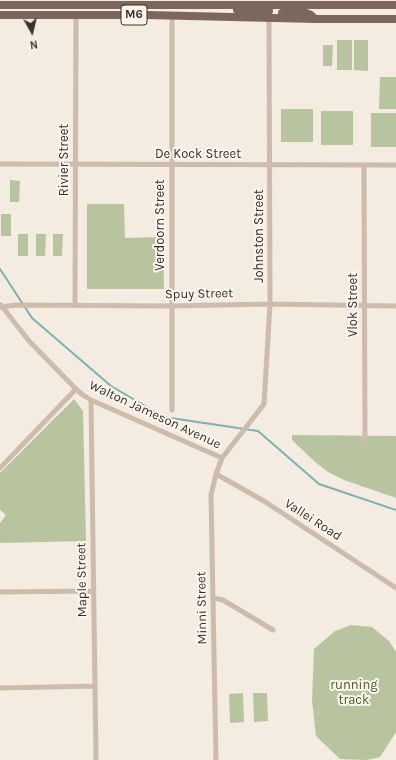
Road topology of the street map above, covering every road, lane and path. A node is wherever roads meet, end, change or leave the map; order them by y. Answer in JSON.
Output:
{"nodes":[{"id":1,"x":76,"y":2,"type":"edge"},
{"id":2,"x":173,"y":2,"type":"edge"},
{"id":3,"x":364,"y":2,"type":"edge"},
{"id":4,"x":0,"y":5,"type":"edge"},
{"id":5,"x":396,"y":5,"type":"edge"},
{"id":6,"x":269,"y":10,"type":"edge"},
{"id":7,"x":0,"y":15,"type":"edge"},
{"id":8,"x":76,"y":15,"type":"junction"},
{"id":9,"x":172,"y":15,"type":"junction"},
{"id":10,"x":396,"y":19,"type":"edge"},
{"id":11,"x":0,"y":164,"type":"edge"},
{"id":12,"x":75,"y":164,"type":"junction"},
{"id":13,"x":171,"y":165,"type":"junction"},
{"id":14,"x":270,"y":165,"type":"junction"},
{"id":15,"x":364,"y":165,"type":"junction"},
{"id":16,"x":396,"y":165,"type":"edge"},
{"id":17,"x":270,"y":304,"type":"junction"},
{"id":18,"x":1,"y":305,"type":"edge"},
{"id":19,"x":75,"y":305,"type":"junction"},
{"id":20,"x":171,"y":306,"type":"junction"},
{"id":21,"x":364,"y":306,"type":"junction"},
{"id":22,"x":396,"y":306,"type":"edge"},
{"id":23,"x":76,"y":389,"type":"junction"},
{"id":24,"x":90,"y":400,"type":"junction"},
{"id":25,"x":172,"y":410,"type":"dead end"},
{"id":26,"x":365,"y":444,"type":"dead end"},
{"id":27,"x":222,"y":458,"type":"junction"},
{"id":28,"x":0,"y":468,"type":"edge"},
{"id":29,"x":216,"y":474,"type":"junction"},
{"id":30,"x":396,"y":588,"type":"edge"},
{"id":31,"x":93,"y":591,"type":"junction"},
{"id":32,"x":0,"y":592,"type":"edge"},
{"id":33,"x":213,"y":598,"type":"junction"},
{"id":34,"x":273,"y":630,"type":"dead end"},
{"id":35,"x":95,"y":686,"type":"junction"},
{"id":36,"x":0,"y":688,"type":"edge"},
{"id":37,"x":96,"y":760,"type":"edge"},
{"id":38,"x":216,"y":760,"type":"edge"}],
"edges":[{"from":1,"to":2,"type":"main road","number":"M6"},
{"from":1,"to":4,"type":"main road","number":"M6"},
{"from":2,"to":6,"type":"main road","number":"M6"},
{"from":3,"to":5,"type":"main road","number":"M6"},
{"from":3,"to":6,"type":"main road","number":"M6"},
{"from":6,"to":9,"type":"main road","number":"M6"},
{"from":6,"to":10,"type":"main road","number":"M6"},
{"from":6,"to":14,"type":"street","name":"Johnston Street"},
{"from":7,"to":8,"type":"main road","number":"M6"},
{"from":8,"to":9,"type":"main road","number":"M6"},
{"from":8,"to":12,"type":"street","name":"Rivier Street"},
{"from":9,"to":13,"type":"street","name":"Verdoorn Street"},
{"from":11,"to":12,"type":"street","name":"De Kock Street"},
{"from":12,"to":13,"type":"street","name":"De Kock Street"},
{"from":12,"to":19,"type":"street","name":"Rivier Street"},
{"from":13,"to":14,"type":"street","name":"De Kock Street"},
{"from":13,"to":20,"type":"street","name":"Verdoorn Street"},
{"from":14,"to":15,"type":"street","name":"De Kock Street"},
{"from":14,"to":17,"type":"street","name":"Johnston Street"},
{"from":15,"to":16,"type":"street","name":"De Kock Street"},
{"from":15,"to":21,"type":"street","name":"Vlok Street"},
{"from":17,"to":20,"type":"street","name":"Spuy Street"},
{"from":17,"to":21,"type":"street","name":"Spuy Street"},
{"from":17,"to":27,"type":"street","name":"Johnston Street"},
{"from":18,"to":19,"type":"street","name":"Spuy Street"},
{"from":18,"to":23,"type":"street","name":"Walton Jameson Avenue"},
{"from":19,"to":20,"type":"street","name":"Spuy Street"},
{"from":20,"to":25,"type":"street","name":"Verdoorn Street"},
{"from":21,"to":22,"type":"street","name":"Spuy Street"},
{"from":21,"to":26,"type":"street","name":"Vlok Street"},
{"from":23,"to":24,"type":"street","name":"Walton Jameson Avenue"},
{"from":23,"to":28,"type":"street"},
{"from":24,"to":27,"type":"street","name":"Walton Jameson Avenue"},
{"from":24,"to":31,"type":"street","name":"Maple Street"},
{"from":27,"to":29,"type":"street","name":"Minni Street"},
{"from":29,"to":30,"type":"street","name":"Vallei Road"},
{"from":29,"to":33,"type":"street","name":"Minni Street"},
{"from":31,"to":32,"type":"street"},
{"from":31,"to":35,"type":"street","name":"Maple Street"},
{"from":33,"to":34,"type":"street"},
{"from":33,"to":38,"type":"street","name":"Minni Street"},
{"from":35,"to":36,"type":"street"},
{"from":35,"to":37,"type":"street","name":"Maple Street"}]}
